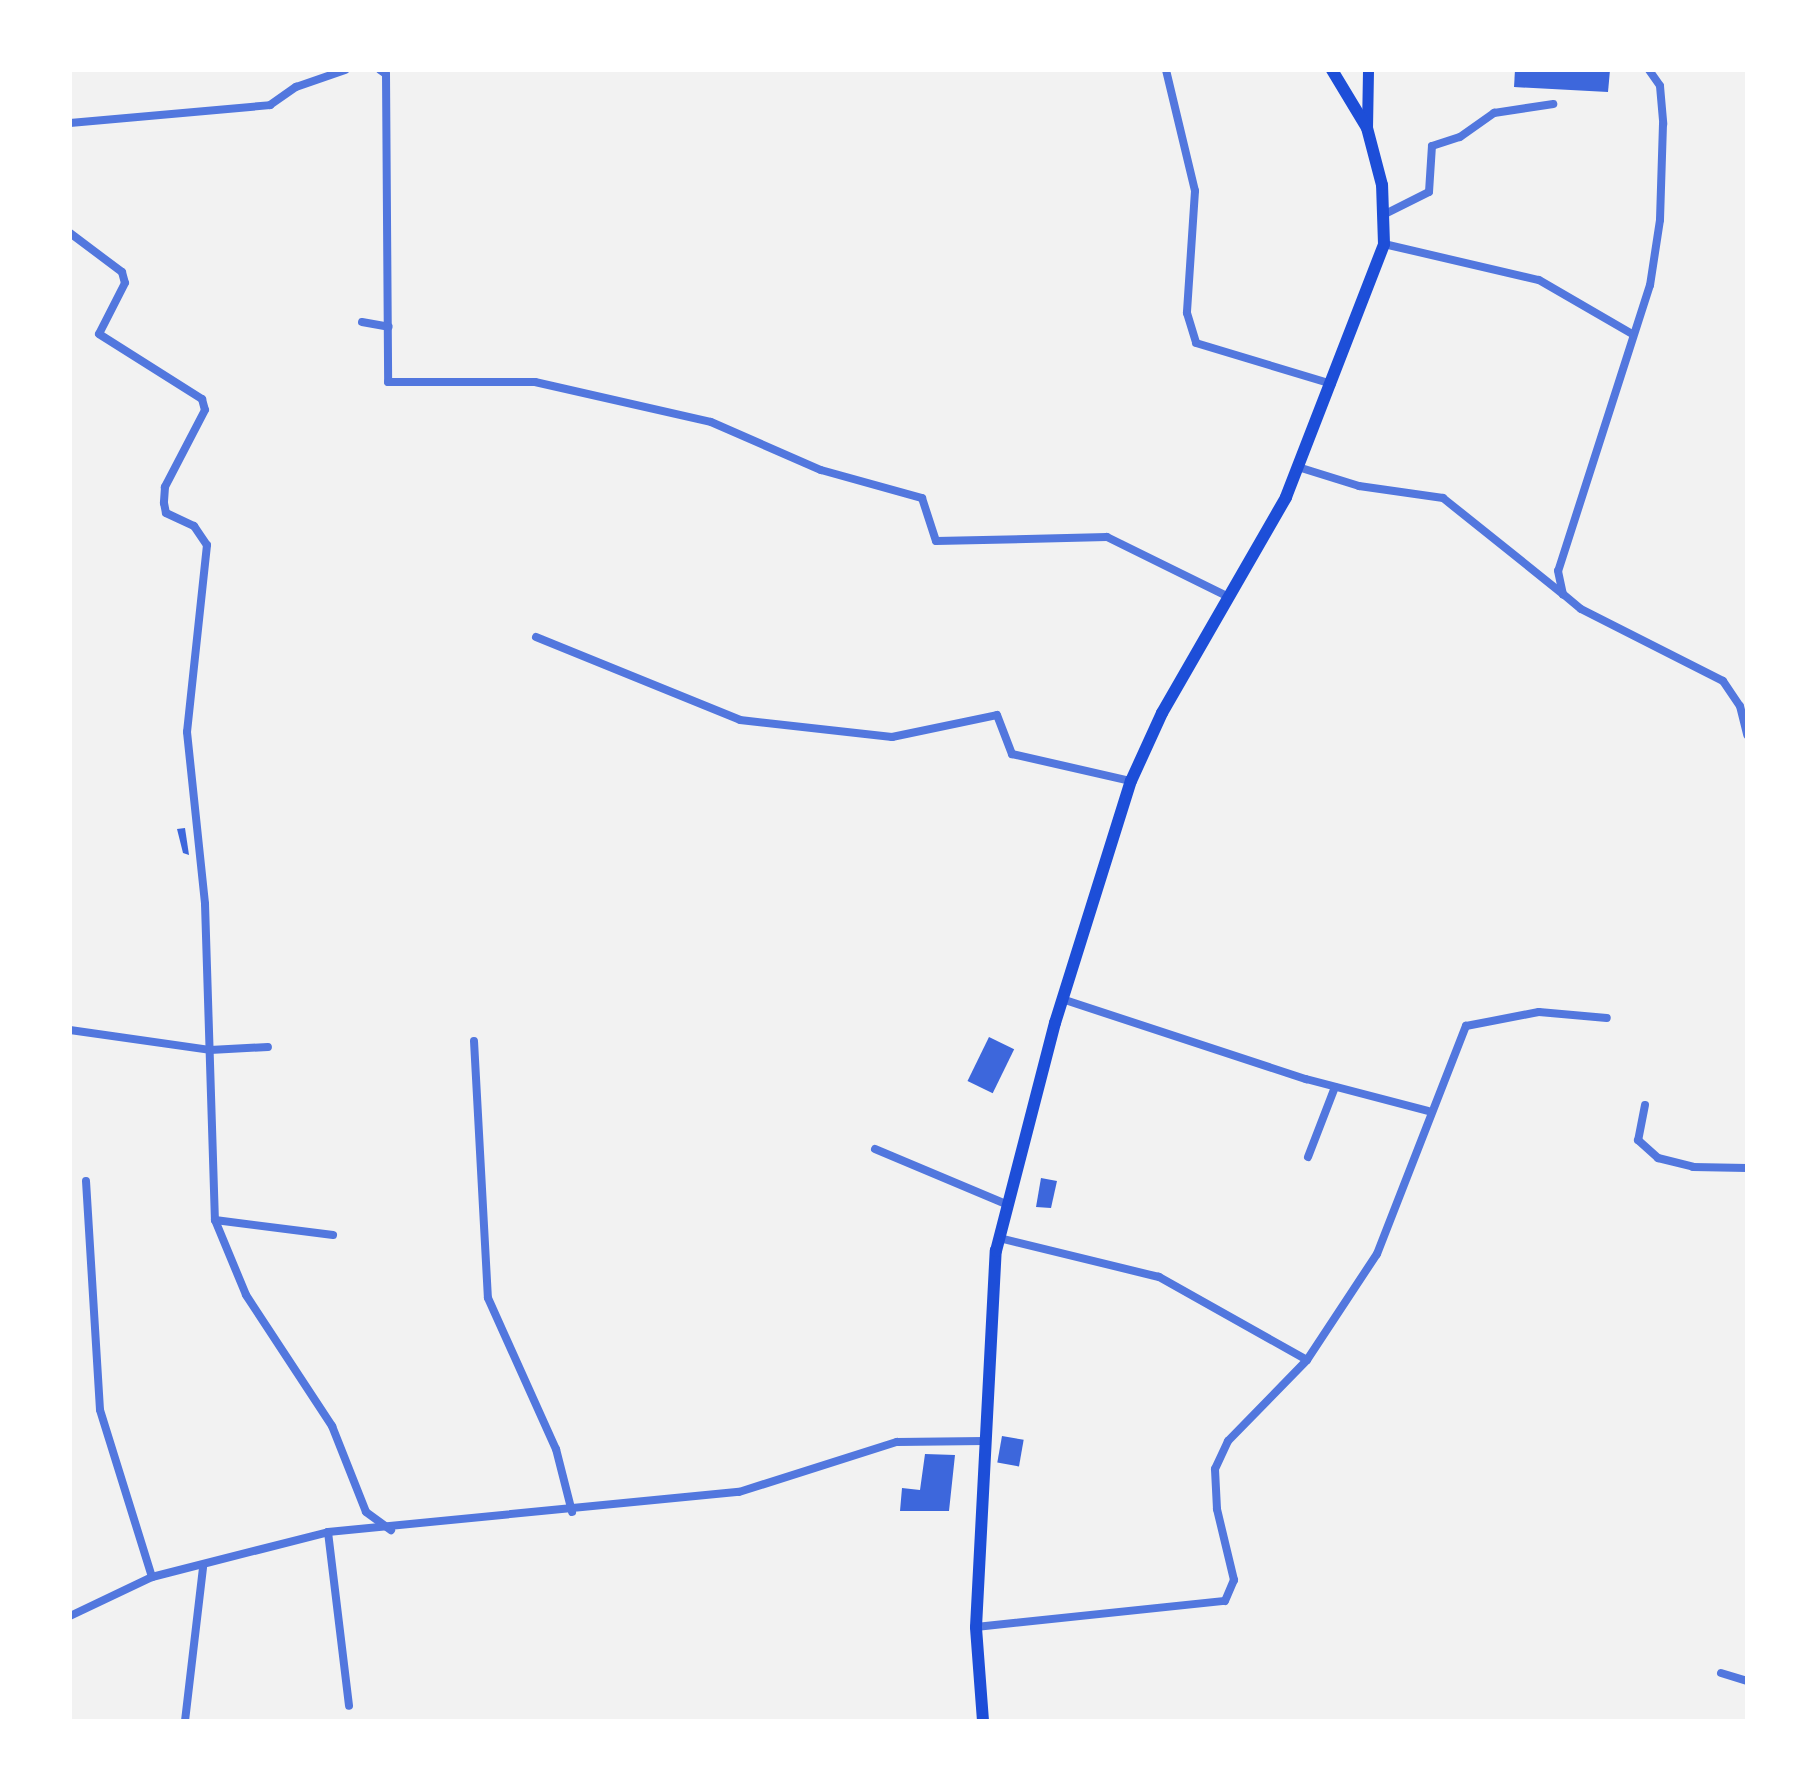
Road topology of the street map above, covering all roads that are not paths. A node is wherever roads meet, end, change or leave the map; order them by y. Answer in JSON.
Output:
{"nodes":[{"id":1,"x":345,"y":70,"type":"edge"},
{"id":2,"x":380,"y":70,"type":"edge"},
{"id":3,"x":1166,"y":70,"type":"edge"},
{"id":4,"x":1332,"y":70,"type":"edge"},
{"id":5,"x":1368,"y":70,"type":"edge"},
{"id":6,"x":1648,"y":70,"type":"edge"},
{"id":7,"x":1553,"y":104,"type":"dead end"},
{"id":8,"x":70,"y":122,"type":"edge"},
{"id":9,"x":1366,"y":128,"type":"junction"},
{"id":10,"x":1384,"y":215,"type":"junction"},
{"id":11,"x":70,"y":232,"type":"edge"},
{"id":12,"x":1384,"y":244,"type":"junction"},
{"id":13,"x":362,"y":322,"type":"dead end"},
{"id":14,"x":389,"y":327,"type":"junction"},
{"id":15,"x":1632,"y":334,"type":"junction"},
{"id":16,"x":1332,"y":384,"type":"junction"},
{"id":17,"x":1298,"y":467,"type":"junction"},
{"id":18,"x":1563,"y":594,"type":"junction"},
{"id":19,"x":1232,"y":599,"type":"junction"},
{"id":20,"x":536,"y":638,"type":"dead end"},
{"id":21,"x":1747,"y":735,"type":"edge"},
{"id":22,"x":1132,"y":781,"type":"junction"},
{"id":23,"x":1062,"y":1000,"type":"junction"},
{"id":24,"x":1608,"y":1018,"type":"dead end"},
{"id":25,"x":70,"y":1030,"type":"edge"},
{"id":26,"x":474,"y":1041,"type":"dead end"},
{"id":27,"x":268,"y":1047,"type":"dead end"},
{"id":28,"x":210,"y":1050,"type":"junction"},
{"id":29,"x":1335,"y":1086,"type":"junction"},
{"id":30,"x":1645,"y":1105,"type":"dead end"},
{"id":31,"x":1428,"y":1110,"type":"junction"},
{"id":32,"x":875,"y":1149,"type":"dead end"},
{"id":33,"x":1308,"y":1156,"type":"dead end"},
{"id":34,"x":1747,"y":1168,"type":"edge"},
{"id":35,"x":86,"y":1181,"type":"dead end"},
{"id":36,"x":1006,"y":1204,"type":"junction"},
{"id":37,"x":214,"y":1220,"type":"junction"},
{"id":38,"x":333,"y":1235,"type":"dead end"},
{"id":39,"x":997,"y":1238,"type":"junction"},
{"id":40,"x":1307,"y":1360,"type":"junction"},
{"id":41,"x":984,"y":1442,"type":"junction"},
{"id":42,"x":572,"y":1512,"type":"junction"},
{"id":43,"x":392,"y":1530,"type":"junction"},
{"id":44,"x":328,"y":1532,"type":"junction"},
{"id":45,"x":203,"y":1567,"type":"junction"},
{"id":46,"x":152,"y":1577,"type":"junction"},
{"id":47,"x":70,"y":1616,"type":"edge"},
{"id":48,"x":976,"y":1626,"type":"junction"},
{"id":49,"x":1721,"y":1673,"type":"dead end"},
{"id":50,"x":1747,"y":1680,"type":"edge"},
{"id":51,"x":350,"y":1706,"type":"dead end"},
{"id":52,"x":184,"y":1721,"type":"edge"},
{"id":53,"x":983,"y":1721,"type":"edge"}],
"edges":[{"from":1,"to":8,"type":"street"},
{"from":2,"to":14,"type":"street"},
{"from":3,"to":16,"type":"street"},
{"from":4,"to":9,"type":"main road"},
{"from":5,"to":9,"type":"main road"},
{"from":6,"to":15,"type":"street"},
{"from":7,"to":10,"type":"street"},
{"from":9,"to":10,"type":"main road"},
{"from":10,"to":12,"type":"main road"},
{"from":11,"to":28,"type":"street"},
{"from":12,"to":15,"type":"street"},
{"from":12,"to":16,"type":"main road"},
{"from":13,"to":14,"type":"street"},
{"from":14,"to":19,"type":"street"},
{"from":15,"to":18,"type":"street"},
{"from":16,"to":17,"type":"main road"},
{"from":17,"to":18,"type":"street"},
{"from":17,"to":19,"type":"main road"},
{"from":18,"to":21,"type":"street"},
{"from":19,"to":22,"type":"main road"},
{"from":20,"to":22,"type":"street"},
{"from":22,"to":23,"type":"main road"},
{"from":23,"to":29,"type":"street"},
{"from":23,"to":36,"type":"main road"},
{"from":24,"to":31,"type":"street"},
{"from":25,"to":28,"type":"street"},
{"from":26,"to":42,"type":"street"},
{"from":27,"to":28,"type":"street"},
{"from":28,"to":37,"type":"street"},
{"from":29,"to":31,"type":"street"},
{"from":29,"to":33,"type":"street"},
{"from":30,"to":34,"type":"street"},
{"from":31,"to":40,"type":"street"},
{"from":32,"to":36,"type":"street"},
{"from":35,"to":46,"type":"street"},
{"from":36,"to":39,"type":"main road"},
{"from":37,"to":38,"type":"street"},
{"from":37,"to":43,"type":"street"},
{"from":39,"to":40,"type":"street"},
{"from":39,"to":41,"type":"main road"},
{"from":40,"to":48,"type":"street"},
{"from":41,"to":42,"type":"street"},
{"from":41,"to":48,"type":"main road"},
{"from":42,"to":43,"type":"street"},
{"from":43,"to":44,"type":"street"},
{"from":44,"to":45,"type":"street"},
{"from":44,"to":51,"type":"street"},
{"from":45,"to":46,"type":"street"},
{"from":45,"to":52,"type":"street"},
{"from":46,"to":47,"type":"street"},
{"from":48,"to":53,"type":"main road"},
{"from":49,"to":50,"type":"street"}]}
